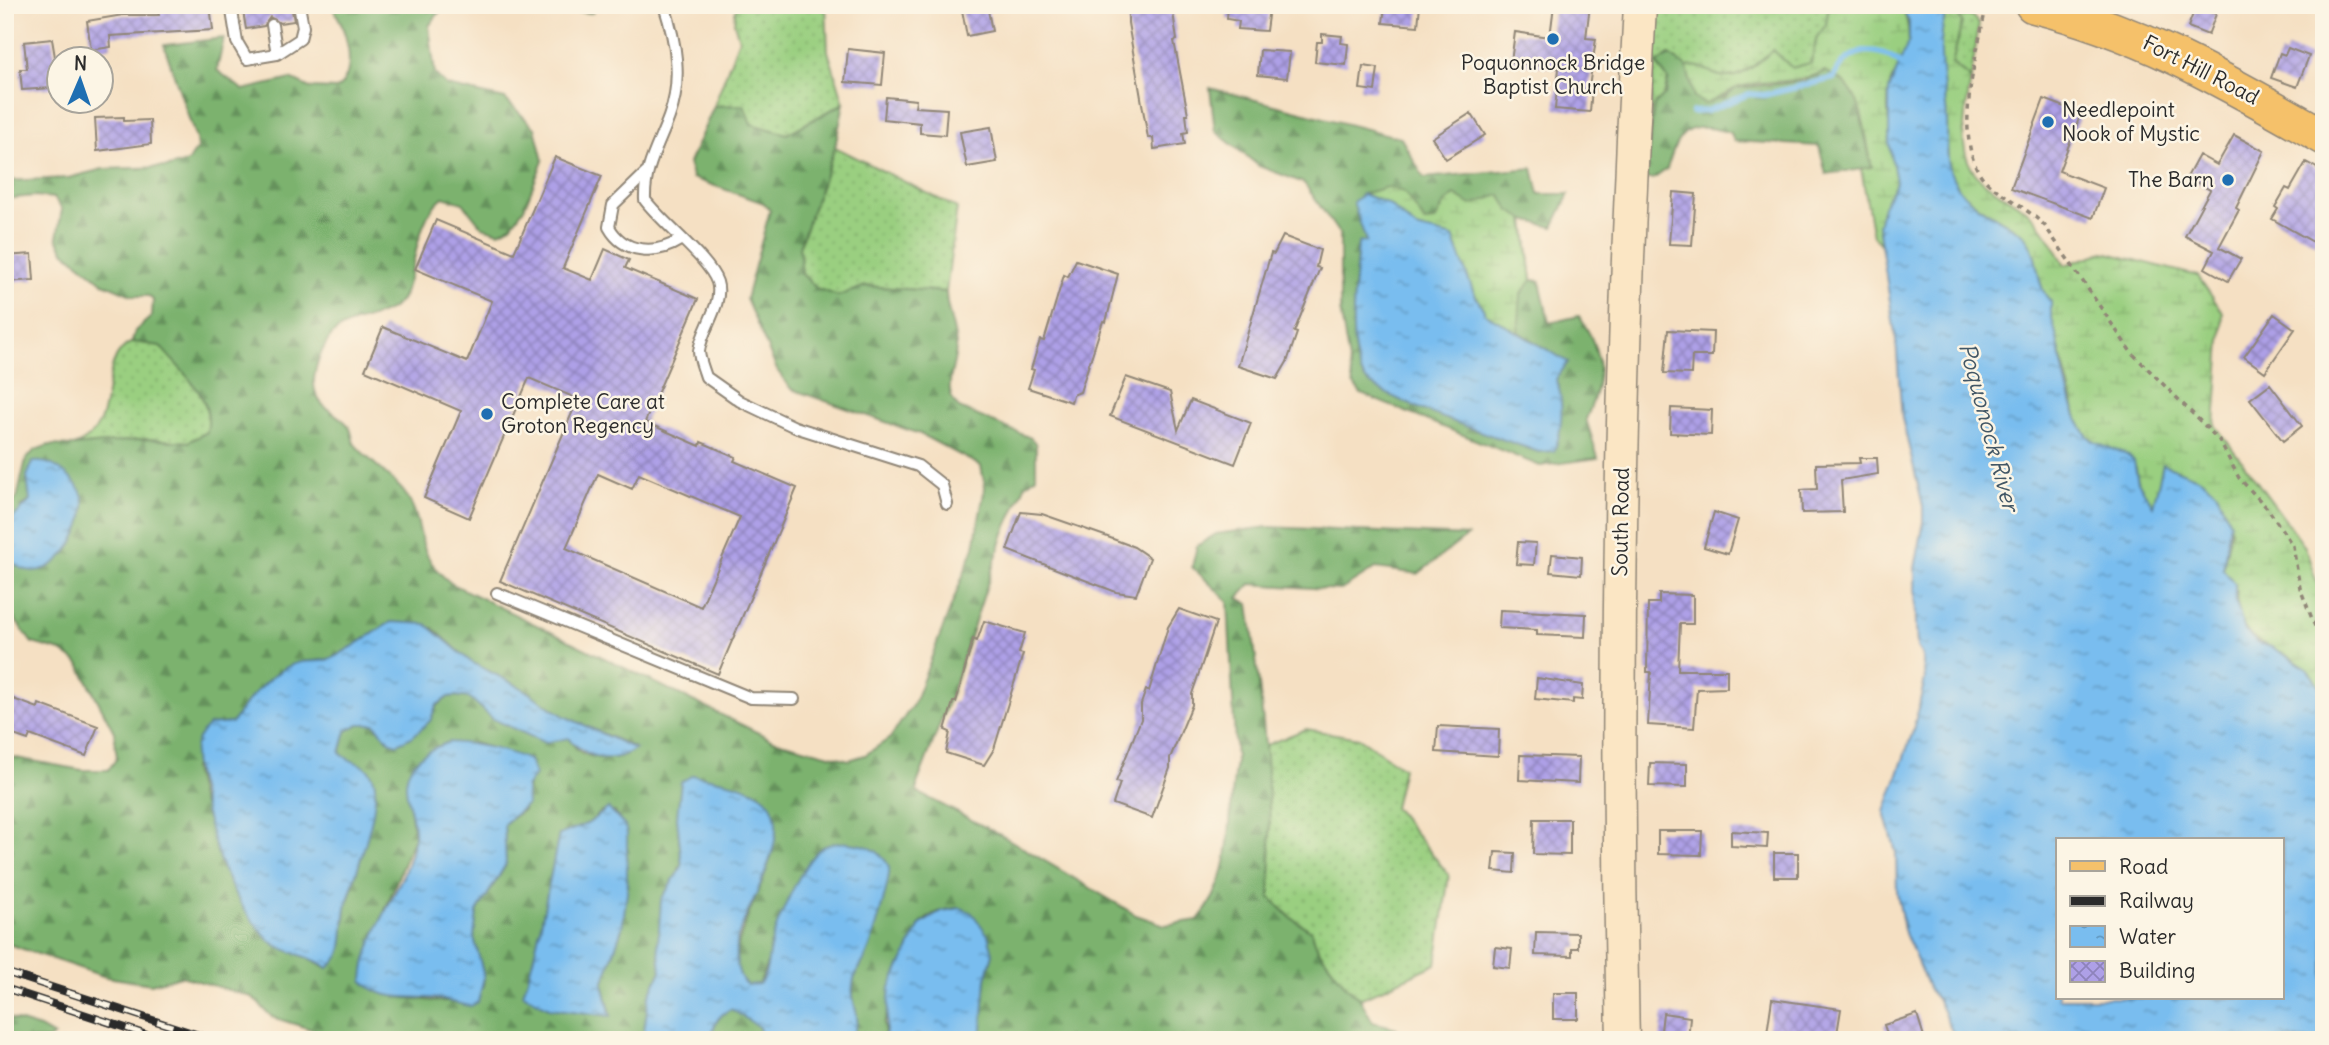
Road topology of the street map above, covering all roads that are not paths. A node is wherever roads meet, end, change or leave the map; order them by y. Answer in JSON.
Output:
{"nodes":[{"id":1,"x":231,"y":5,"type":"edge"},
{"id":2,"x":299,"y":5,"type":"edge"},
{"id":3,"x":664,"y":5,"type":"edge"},
{"id":4,"x":1640,"y":5,"type":"edge"},
{"id":5,"x":2033,"y":5,"type":"edge"},
{"id":6,"x":272,"y":24,"type":"dead end"},
{"id":7,"x":277,"y":54,"type":"junction"},
{"id":8,"x":2324,"y":137,"type":"edge"},
{"id":9,"x":646,"y":173,"type":"junction"},
{"id":10,"x":680,"y":240,"type":"junction"},
{"id":11,"x":947,"y":504,"type":"dead end"},
{"id":12,"x":498,"y":593,"type":"dead end"},
{"id":13,"x":794,"y":699,"type":"dead end"},
{"id":14,"x":1623,"y":1040,"type":"edge"}],
"edges":[{"from":1,"to":7,"type":"lane"},
{"from":2,"to":7,"type":"lane"},
{"from":3,"to":9,"type":"lane"},
{"from":4,"to":14,"type":"main road","name":"South Road"},
{"from":5,"to":8,"type":"main road","name":"Fort Hill Road"},
{"from":6,"to":7,"type":"lane"},
{"from":9,"to":10,"type":"lane"},
{"from":9,"to":10,"type":"lane"},
{"from":10,"to":11,"type":"lane"},
{"from":12,"to":13,"type":"lane"}]}
